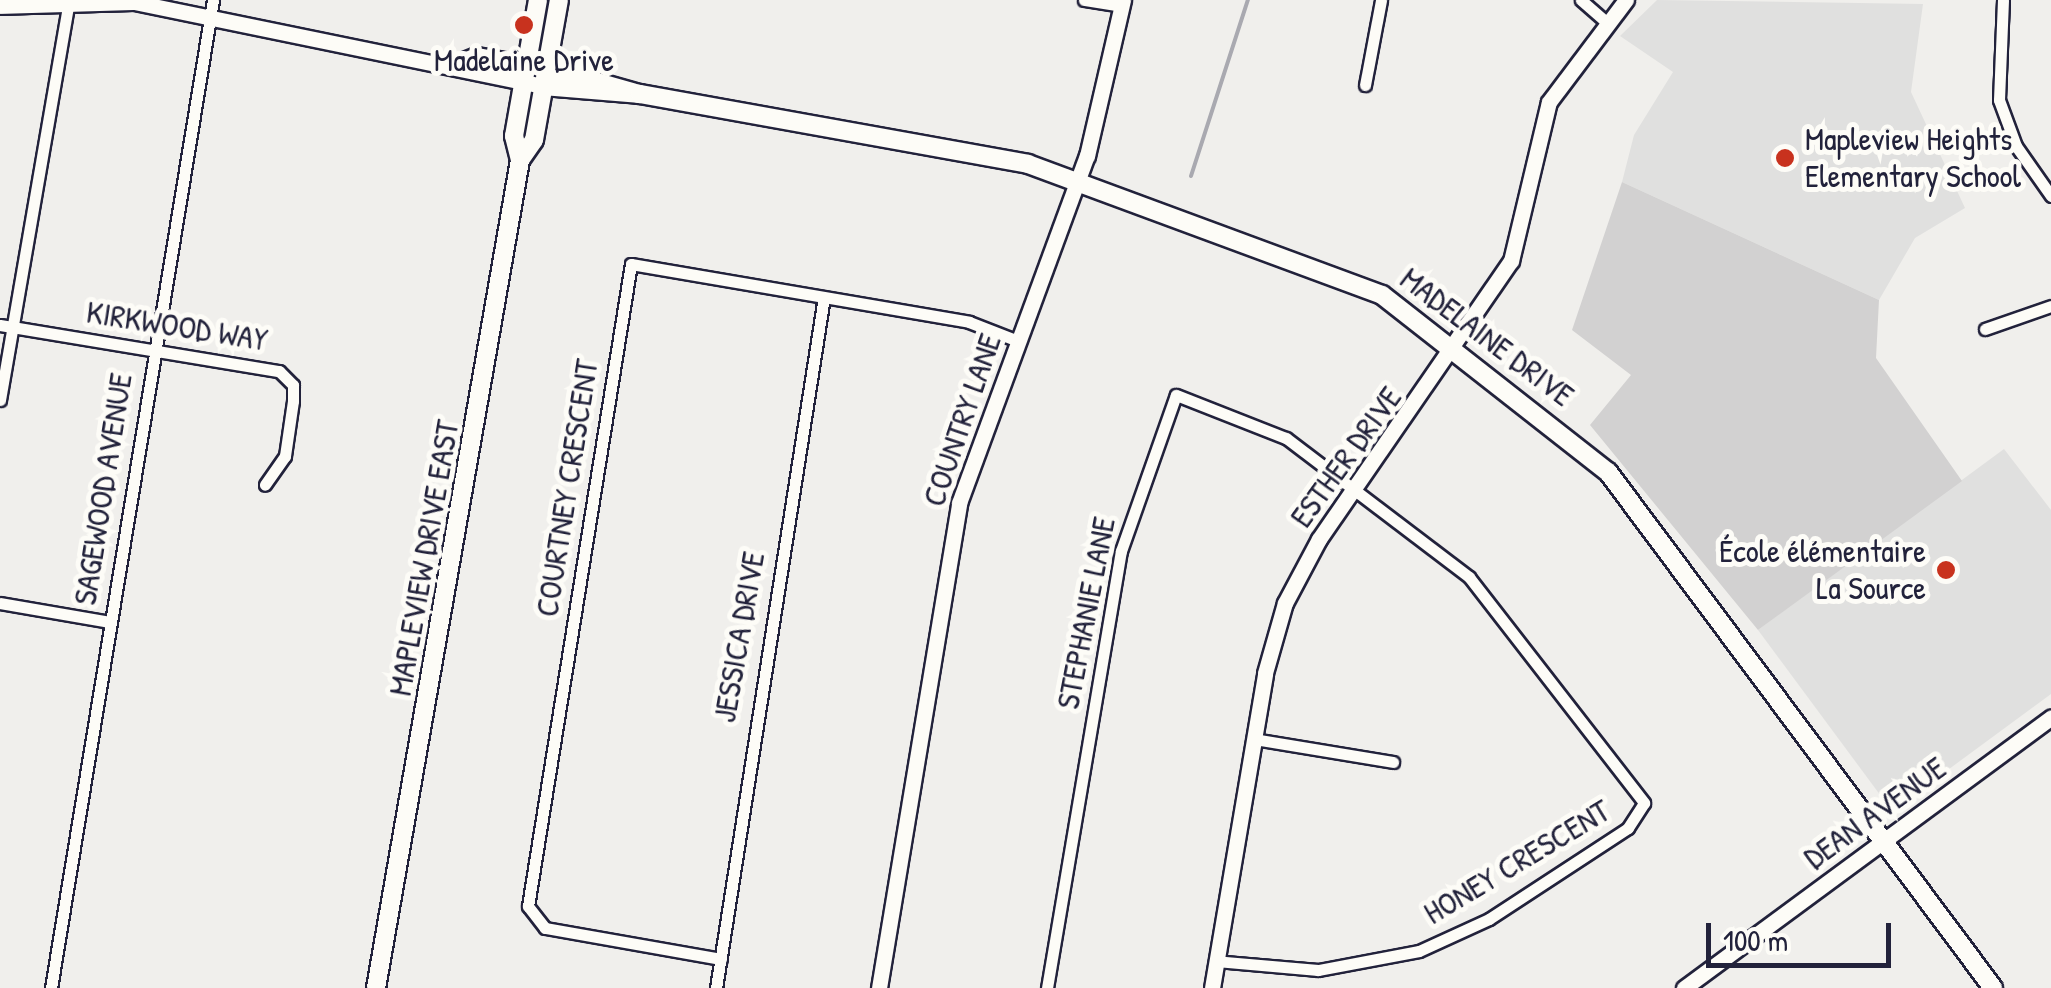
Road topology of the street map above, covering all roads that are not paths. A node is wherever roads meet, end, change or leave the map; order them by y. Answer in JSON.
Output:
{"nodes":[{"id":1,"x":69,"y":0,"type":"edge"},
{"id":2,"x":538,"y":0,"type":"edge"},
{"id":3,"x":559,"y":0,"type":"edge"},
{"id":4,"x":1084,"y":0,"type":"edge"},
{"id":5,"x":1381,"y":0,"type":"edge"},
{"id":6,"x":1581,"y":0,"type":"edge"},
{"id":7,"x":1626,"y":0,"type":"edge"},
{"id":8,"x":2003,"y":0,"type":"edge"},
{"id":9,"x":1122,"y":3,"type":"edge"},
{"id":10,"x":0,"y":6,"type":"edge"},
{"id":11,"x":212,"y":7,"type":"edge"},
{"id":12,"x":1604,"y":20,"type":"junction"},
{"id":13,"x":525,"y":73,"type":"junction"},
{"id":14,"x":545,"y":77,"type":"junction"},
{"id":15,"x":1365,"y":86,"type":"dead end"},
{"id":16,"x":520,"y":160,"type":"junction"},
{"id":17,"x":1078,"y":182,"type":"junction"},
{"id":18,"x":2051,"y":196,"type":"edge"},
{"id":19,"x":824,"y":297,"type":"junction"},
{"id":20,"x":2051,"y":306,"type":"edge"},
{"id":21,"x":6,"y":326,"type":"edge"},
{"id":22,"x":1985,"y":329,"type":"dead end"},
{"id":23,"x":1018,"y":341,"type":"junction"},
{"id":24,"x":154,"y":351,"type":"junction"},
{"id":25,"x":1456,"y":351,"type":"junction"},
{"id":26,"x":0,"y":400,"type":"edge"},
{"id":27,"x":264,"y":485,"type":"dead end"},
{"id":28,"x":1354,"y":489,"type":"junction"},
{"id":29,"x":0,"y":604,"type":"edge"},
{"id":30,"x":110,"y":622,"type":"junction"},
{"id":31,"x":2051,"y":717,"type":"edge"},
{"id":32,"x":1254,"y":739,"type":"junction"},
{"id":33,"x":1393,"y":762,"type":"dead end"},
{"id":34,"x":1884,"y":841,"type":"junction"},
{"id":35,"x":721,"y":959,"type":"junction"},
{"id":36,"x":1216,"y":961,"type":"junction"},
{"id":37,"x":386,"y":966,"type":"junction"},
{"id":38,"x":51,"y":988,"type":"edge"},
{"id":39,"x":376,"y":988,"type":"edge"},
{"id":40,"x":391,"y":988,"type":"edge"},
{"id":41,"x":716,"y":988,"type":"edge"},
{"id":42,"x":879,"y":988,"type":"edge"},
{"id":43,"x":1047,"y":988,"type":"edge"},
{"id":44,"x":1212,"y":988,"type":"edge"},
{"id":45,"x":1684,"y":988,"type":"edge"},
{"id":46,"x":1993,"y":988,"type":"edge"}],
"edges":[{"from":1,"to":10,"type":"street","name":"MADELAINE DRIVE"},
{"from":1,"to":11,"type":"street","name":"MADELAINE DRIVE"},
{"from":1,"to":21,"type":"street"},
{"from":2,"to":13,"type":"main road","name":"MAPLEVIEW DRIVE EAST"},
{"from":3,"to":14,"type":"main road","name":"MAPLEVIEW DRIVE EAST"},
{"from":4,"to":9,"type":"street"},
{"from":5,"to":15,"type":"street"},
{"from":6,"to":12,"type":"street"},
{"from":7,"to":12,"type":"street","name":"ESTHER DRIVE"},
{"from":8,"to":18,"type":"street"},
{"from":9,"to":17,"type":"street","name":"COUNTRY LANE"},
{"from":11,"to":13,"type":"street","name":"MADELAINE DRIVE"},
{"from":11,"to":24,"type":"street","name":"SAGEWOOD AVENUE"},
{"from":12,"to":25,"type":"street","name":"ESTHER DRIVE"},
{"from":13,"to":14,"type":"street","name":"MADELAINE DRIVE"},
{"from":13,"to":16,"type":"main road","name":"MAPLEVIEW DRIVE EAST"},
{"from":14,"to":16,"type":"main road","name":"MAPLEVIEW DRIVE EAST"},
{"from":14,"to":17,"type":"main road","name":"MADELAINE DRIVE"},
{"from":16,"to":37,"type":"main road","name":"MAPLEVIEW DRIVE EAST"},
{"from":17,"to":23,"type":"street","name":"COUNTRY LANE"},
{"from":17,"to":25,"type":"main road","name":"MADELAINE DRIVE"},
{"from":19,"to":23,"type":"street","name":"COURTNEY CRESCENT"},
{"from":19,"to":35,"type":"street","name":"JESSICA DRIVE"},
{"from":19,"to":35,"type":"street","name":"COURTNEY CRESCENT"},
{"from":20,"to":22,"type":"street"},
{"from":21,"to":24,"type":"street","name":"KIRKWOOD WAY"},
{"from":21,"to":26,"type":"street"},
{"from":23,"to":42,"type":"street","name":"COUNTRY LANE"},
{"from":24,"to":27,"type":"street","name":"KIRKWOOD WAY"},
{"from":24,"to":30,"type":"street","name":"SAGEWOOD AVENUE"},
{"from":25,"to":28,"type":"street","name":"ESTHER DRIVE"},
{"from":25,"to":34,"type":"main road","name":"MADELAINE DRIVE"},
{"from":28,"to":32,"type":"street","name":"ESTHER DRIVE"},
{"from":28,"to":36,"type":"street","name":"HONEY CRESCENT"},
{"from":28,"to":43,"type":"street","name":"STEPHANIE LANE"},
{"from":29,"to":30,"type":"street"},
{"from":30,"to":38,"type":"street","name":"SAGEWOOD AVENUE"},
{"from":31,"to":34,"type":"street","name":"DEAN AVENUE"},
{"from":32,"to":33,"type":"street"},
{"from":32,"to":36,"type":"street","name":"ESTHER DRIVE"},
{"from":34,"to":45,"type":"street","name":"DEAN AVENUE"},
{"from":34,"to":46,"type":"main road","name":"MADELAINE DRIVE"},
{"from":35,"to":41,"type":"street","name":"JESSICA DRIVE"},
{"from":36,"to":44,"type":"street","name":"ESTHER DRIVE"},
{"from":37,"to":39,"type":"main road","name":"MAPLEVIEW DRIVE EAST"},
{"from":37,"to":40,"type":"main road","name":"MAPLEVIEW DRIVE EAST"}]}
